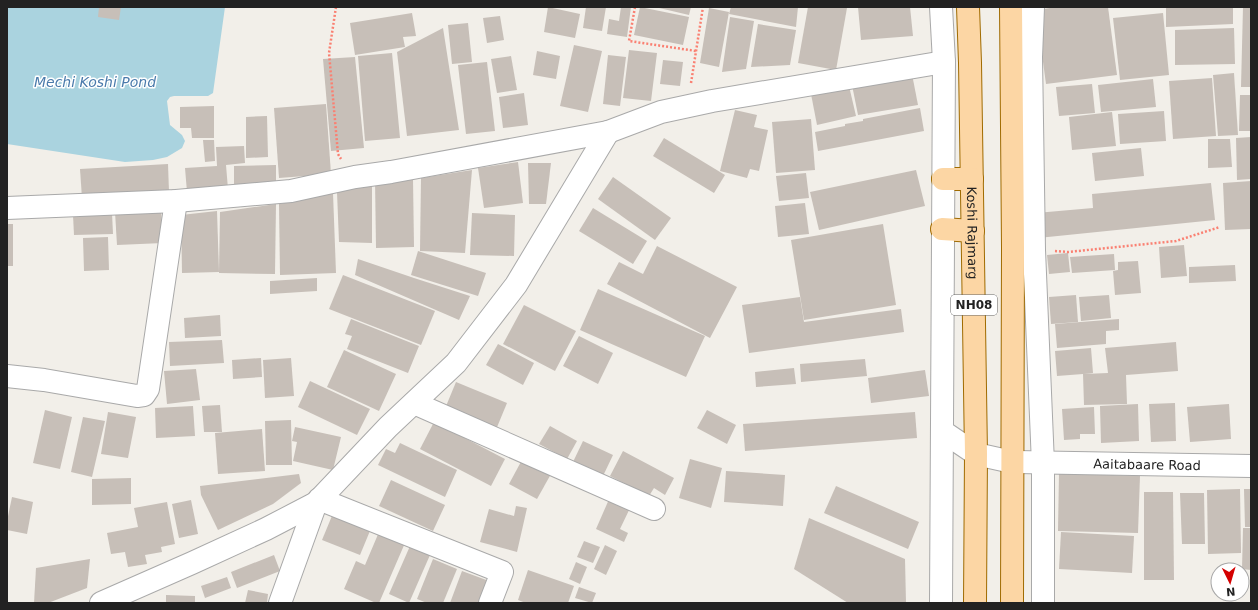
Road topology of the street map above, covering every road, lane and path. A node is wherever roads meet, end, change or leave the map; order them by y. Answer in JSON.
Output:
{"nodes":[{"id":1,"x":336,"y":7,"type":"edge"},
{"id":2,"x":635,"y":7,"type":"edge"},
{"id":3,"x":703,"y":7,"type":"edge"},
{"id":4,"x":942,"y":7,"type":"edge"},
{"id":5,"x":968,"y":7,"type":"edge"},
{"id":6,"x":1011,"y":7,"type":"edge"},
{"id":7,"x":1033,"y":7,"type":"edge"},
{"id":8,"x":696,"y":51,"type":"junction"},
{"id":9,"x":944,"y":62,"type":"junction"},
{"id":10,"x":712,"y":101,"type":"junction"},
{"id":11,"x":608,"y":132,"type":"junction"},
{"id":12,"x":355,"y":177,"type":"junction"},
{"id":13,"x":942,"y":179,"type":"junction"},
{"id":14,"x":972,"y":179,"type":"junction"},
{"id":15,"x":176,"y":200,"type":"junction"},
{"id":16,"x":7,"y":208,"type":"edge"},
{"id":17,"x":1220,"y":227,"type":"dead end"},
{"id":18,"x":942,"y":229,"type":"junction"},
{"id":19,"x":973,"y":231,"type":"junction"},
{"id":20,"x":1034,"y":250,"type":"junction"},
{"id":21,"x":7,"y":376,"type":"edge"},
{"id":22,"x":414,"y":403,"type":"junction"},
{"id":23,"x":942,"y":431,"type":"junction"},
{"id":24,"x":976,"y":454,"type":"junction"},
{"id":25,"x":1012,"y":462,"type":"junction"},
{"id":26,"x":1043,"y":464,"type":"junction"},
{"id":27,"x":1251,"y":466,"type":"edge"},
{"id":28,"x":318,"y":501,"type":"junction"},
{"id":29,"x":654,"y":509,"type":"dead end"},
{"id":30,"x":101,"y":603,"type":"edge"},
{"id":31,"x":280,"y":603,"type":"edge"},
{"id":32,"x":490,"y":603,"type":"edge"},
{"id":33,"x":941,"y":603,"type":"edge"},
{"id":34,"x":975,"y":603,"type":"edge"},
{"id":35,"x":1012,"y":603,"type":"edge"},
{"id":36,"x":1043,"y":603,"type":"edge"}],
"edges":[{"from":1,"to":12,"type":"path"},
{"from":2,"to":8,"type":"path"},
{"from":3,"to":8,"type":"path"},
{"from":4,"to":9,"type":"street"},
{"from":5,"to":14,"type":"main road","name":"Koshi Rajmarg","number":"NH08"},
{"from":6,"to":25,"type":"main road","number":"NH08"},
{"from":7,"to":20,"type":"street"},
{"from":8,"to":10,"type":"path"},
{"from":9,"to":10,"type":"street"},
{"from":9,"to":13,"type":"street"},
{"from":10,"to":11,"type":"street"},
{"from":11,"to":12,"type":"street"},
{"from":11,"to":22,"type":"street"},
{"from":12,"to":15,"type":"street"},
{"from":13,"to":14,"type":"main road"},
{"from":13,"to":18,"type":"street"},
{"from":14,"to":19,"type":"main road","name":"Koshi Rajmarg","number":"NH08"},
{"from":15,"to":16,"type":"street"},
{"from":15,"to":21,"type":"street"},
{"from":17,"to":20,"type":"path"},
{"from":18,"to":19,"type":"main road"},
{"from":18,"to":23,"type":"street"},
{"from":19,"to":24,"type":"main road","name":"Koshi Rajmarg","number":"NH08"},
{"from":20,"to":26,"type":"street"},
{"from":22,"to":28,"type":"street"},
{"from":22,"to":29,"type":"street"},
{"from":23,"to":24,"type":"street"},
{"from":23,"to":33,"type":"street"},
{"from":24,"to":25,"type":"street","name":"Aaitabaare Road"},
{"from":24,"to":34,"type":"main road","name":"Koshi Rajmarg","number":"NH08"},
{"from":25,"to":26,"type":"street","name":"Aaitabaare Road"},
{"from":25,"to":35,"type":"main road","number":"NH08"},
{"from":26,"to":27,"type":"street","name":"Aaitabaare Road"},
{"from":26,"to":36,"type":"street"},
{"from":28,"to":30,"type":"street"},
{"from":28,"to":31,"type":"street"},
{"from":28,"to":32,"type":"street"}]}
